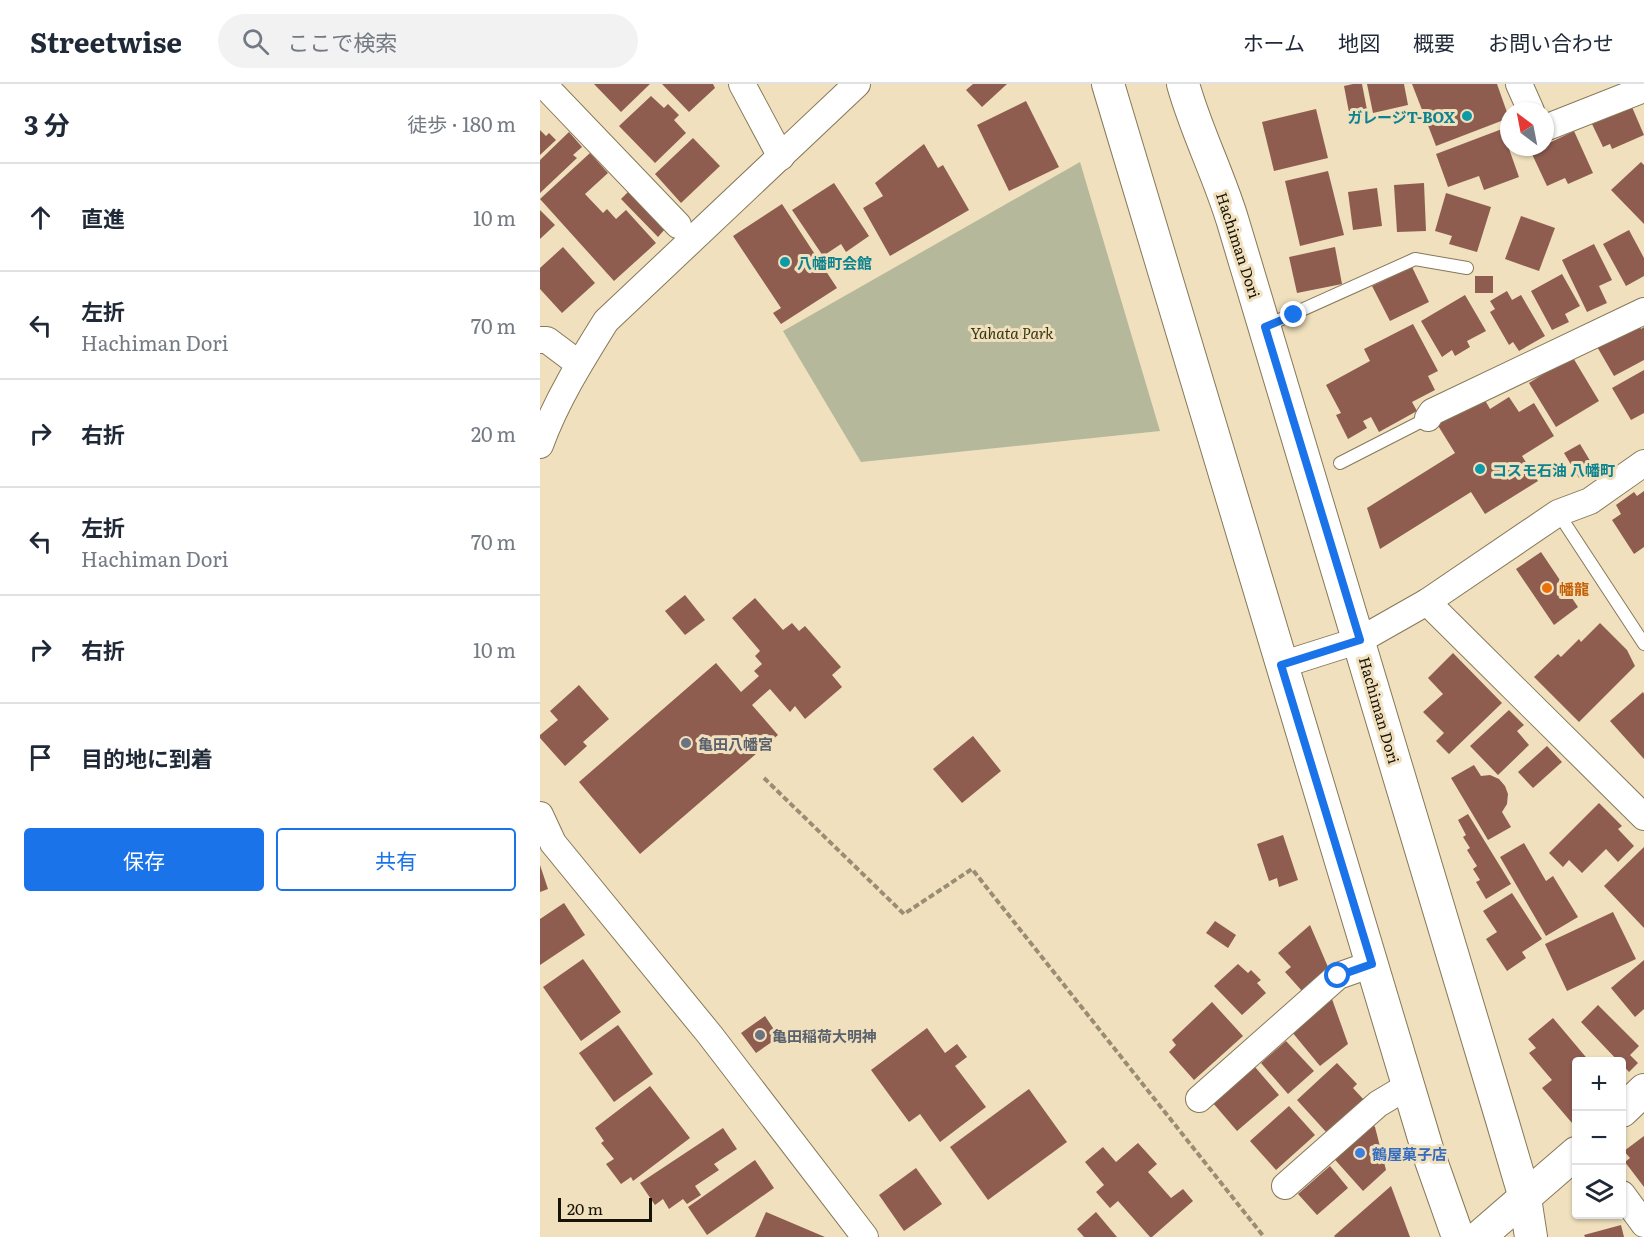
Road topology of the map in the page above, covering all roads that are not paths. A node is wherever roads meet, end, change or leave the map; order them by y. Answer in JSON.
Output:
{"nodes":[{"id":1,"x":543,"y":84,"type":"edge"},
{"id":2,"x":742,"y":84,"type":"edge"},
{"id":3,"x":857,"y":84,"type":"edge"},
{"id":4,"x":1108,"y":84,"type":"edge"},
{"id":5,"x":1183,"y":84,"type":"edge"},
{"id":6,"x":1519,"y":84,"type":"edge"},
{"id":7,"x":1644,"y":89,"type":"edge"},
{"id":8,"x":1527,"y":102,"type":"edge"},
{"id":9,"x":1554,"y":124,"type":"edge"},
{"id":10,"x":781,"y":157,"type":"junction"},
{"id":11,"x":678,"y":225,"type":"dead end"},
{"id":12,"x":1467,"y":268,"type":"dead end"},
{"id":13,"x":1644,"y":311,"type":"edge"},
{"id":14,"x":1265,"y":327,"type":"junction"},
{"id":15,"x":542,"y":335,"type":"edge"},
{"id":16,"x":579,"y":364,"type":"junction"},
{"id":17,"x":1428,"y":418,"type":"joint"},
{"id":18,"x":540,"y":445,"type":"edge"},
{"id":19,"x":1340,"y":462,"type":"dead end"},
{"id":20,"x":1644,"y":463,"type":"edge"},
{"id":21,"x":1558,"y":513,"type":"junction"},
{"id":22,"x":1427,"y":602,"type":"junction"},
{"id":23,"x":1360,"y":640,"type":"junction"},
{"id":24,"x":1644,"y":644,"type":"edge"},
{"id":25,"x":1281,"y":665,"type":"junction"},
{"id":26,"x":1642,"y":811,"type":"edge"},
{"id":27,"x":540,"y":815,"type":"edge"},
{"id":28,"x":1372,"y":964,"type":"junction"},
{"id":29,"x":1408,"y":1086,"type":"junction"},
{"id":30,"x":1644,"y":1090,"type":"edge"},
{"id":31,"x":1199,"y":1099,"type":"dead end"},
{"id":32,"x":1626,"y":1107,"type":"edge"},
{"id":33,"x":1572,"y":1157,"type":"edge"},
{"id":34,"x":1285,"y":1186,"type":"dead end"},
{"id":35,"x":1525,"y":1198,"type":"junction"},
{"id":36,"x":1626,"y":1199,"type":"edge"},
{"id":37,"x":1644,"y":1224,"type":"edge"},
{"id":38,"x":865,"y":1237,"type":"edge"},
{"id":39,"x":1458,"y":1237,"type":"edge"},
{"id":40,"x":1479,"y":1237,"type":"edge"},
{"id":41,"x":1531,"y":1237,"type":"edge"}],
"edges":[{"from":1,"to":11,"type":"street"},
{"from":2,"to":10,"type":"street"},
{"from":3,"to":10,"type":"street"},
{"from":4,"to":25,"type":"street"},
{"from":5,"to":14,"type":"street","name":"Hachiman Dori"},
{"from":6,"to":8,"type":"street"},
{"from":7,"to":9,"type":"street"},
{"from":10,"to":16,"type":"street"},
{"from":12,"to":14,"type":"lane"},
{"from":13,"to":17,"type":"street"},
{"from":14,"to":23,"type":"street","name":"Hachiman Dori"},
{"from":15,"to":16,"type":"street"},
{"from":16,"to":18,"type":"street"},
{"from":17,"to":19,"type":"lane"},
{"from":20,"to":21,"type":"street"},
{"from":21,"to":22,"type":"street"},
{"from":21,"to":24,"type":"lane"},
{"from":22,"to":23,"type":"street"},
{"from":22,"to":26,"type":"street"},
{"from":23,"to":25,"type":"street"},
{"from":23,"to":35,"type":"street","name":"Hachiman Dori"},
{"from":25,"to":28,"type":"street"},
{"from":27,"to":38,"type":"street"},
{"from":28,"to":29,"type":"street"},
{"from":28,"to":31,"type":"street"},
{"from":29,"to":34,"type":"street"},
{"from":29,"to":39,"type":"street"},
{"from":30,"to":32,"type":"street"},
{"from":33,"to":35,"type":"street"},
{"from":35,"to":40,"type":"street"},
{"from":35,"to":41,"type":"street","name":"Hachiman Dori"},
{"from":36,"to":37,"type":"street"}]}
